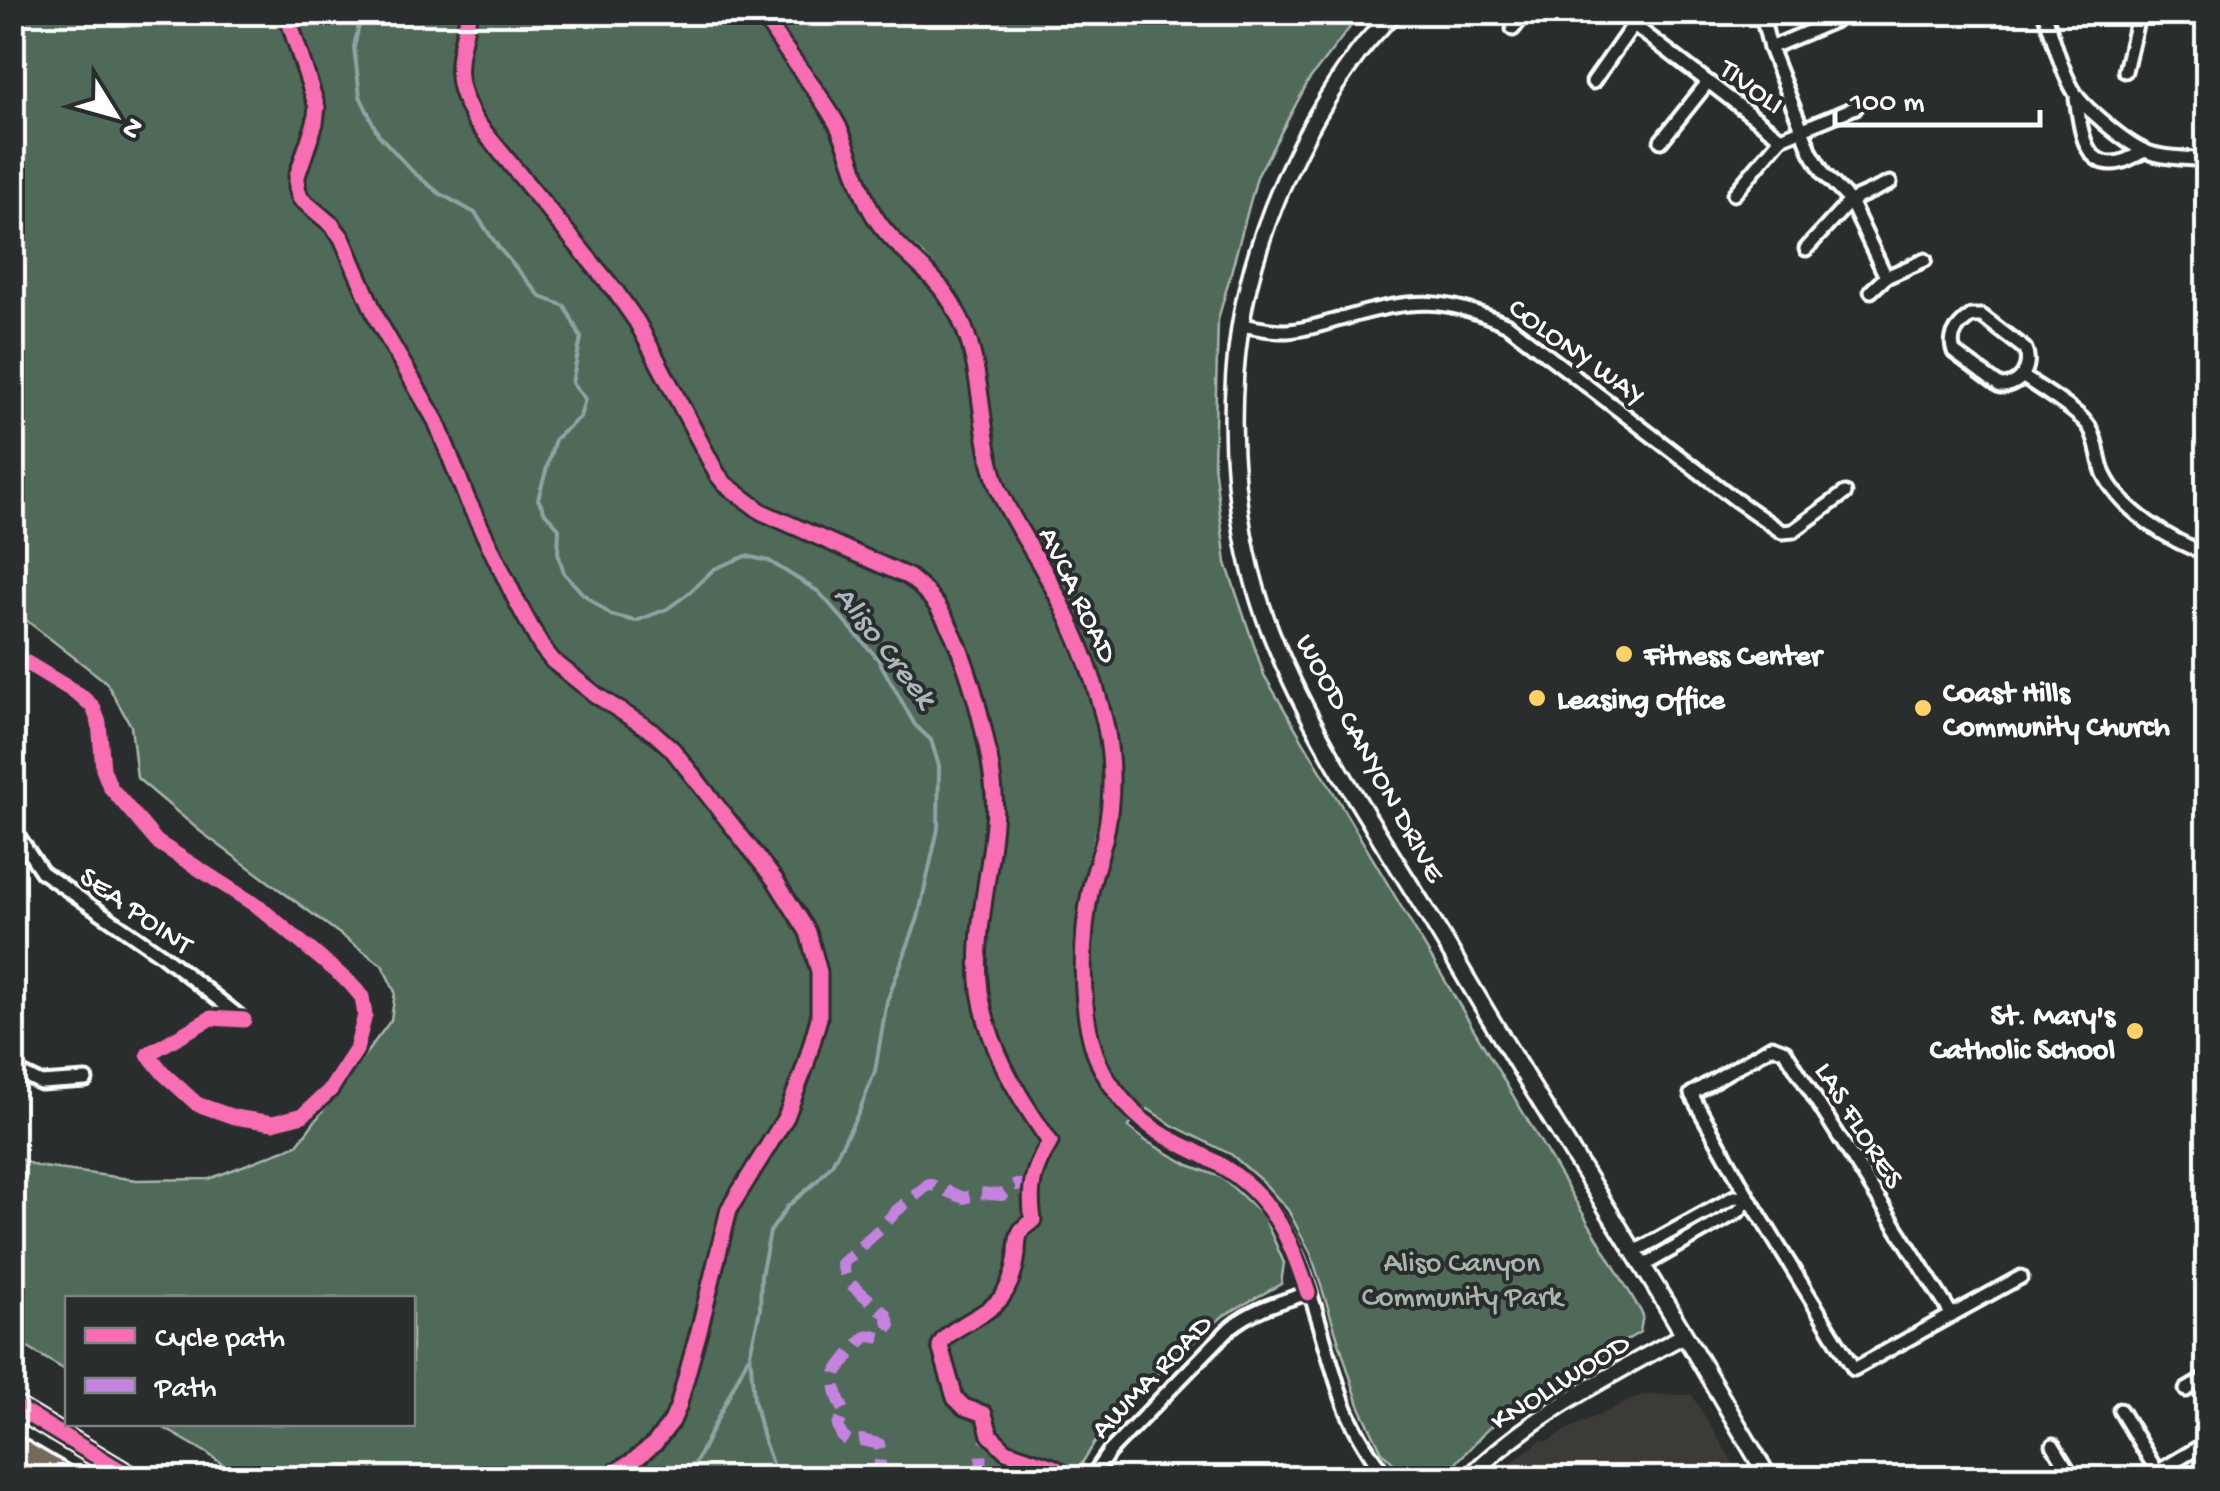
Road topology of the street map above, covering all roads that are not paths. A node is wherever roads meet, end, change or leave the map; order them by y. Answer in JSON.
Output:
{"nodes":[{"id":1,"x":762,"y":12,"type":"edge"},
{"id":2,"x":1394,"y":12,"type":"edge"},
{"id":3,"x":1526,"y":12,"type":"edge"},
{"id":4,"x":1617,"y":12,"type":"edge"},
{"id":5,"x":1761,"y":12,"type":"edge"},
{"id":6,"x":2139,"y":12,"type":"edge"},
{"id":7,"x":2048,"y":16,"type":"edge"},
{"id":8,"x":1633,"y":20,"type":"edge"},
{"id":9,"x":1834,"y":21,"type":"dead end"},
{"id":10,"x":1513,"y":30,"type":"dead end"},
{"id":11,"x":1770,"y":48,"type":"junction"},
{"id":12,"x":2125,"y":71,"type":"dead end"},
{"id":13,"x":1592,"y":82,"type":"dead end"},
{"id":14,"x":1708,"y":82,"type":"junction"},
{"id":15,"x":2075,"y":94,"type":"junction"},
{"id":16,"x":1856,"y":107,"type":"dead end"},
{"id":17,"x":1803,"y":131,"type":"junction"},
{"id":18,"x":1781,"y":138,"type":"junction"},
{"id":19,"x":1661,"y":141,"type":"dead end"},
{"id":20,"x":2143,"y":152,"type":"junction"},
{"id":21,"x":2208,"y":160,"type":"edge"},
{"id":22,"x":1890,"y":183,"type":"dead end"},
{"id":23,"x":1734,"y":194,"type":"dead end"},
{"id":24,"x":1850,"y":202,"type":"junction"},
{"id":25,"x":1806,"y":248,"type":"dead end"},
{"id":26,"x":1924,"y":260,"type":"dead end"},
{"id":27,"x":1886,"y":277,"type":"junction"},
{"id":28,"x":1872,"y":290,"type":"dead end"},
{"id":29,"x":1240,"y":326,"type":"junction"},
{"id":30,"x":2022,"y":376,"type":"junction"},
{"id":31,"x":1846,"y":494,"type":"dead end"},
{"id":32,"x":2208,"y":554,"type":"edge"},
{"id":33,"x":12,"y":827,"type":"edge"},
{"id":34,"x":244,"y":1020,"type":"dead end"},
{"id":35,"x":12,"y":1069,"type":"edge"},
{"id":36,"x":86,"y":1080,"type":"dead end"},
{"id":37,"x":1750,"y":1198,"type":"junction"},
{"id":38,"x":1638,"y":1259,"type":"junction"},
{"id":39,"x":2021,"y":1277,"type":"dead end"},
{"id":40,"x":1308,"y":1293,"type":"junction"},
{"id":41,"x":1952,"y":1315,"type":"junction"},
{"id":42,"x":1684,"y":1336,"type":"junction"},
{"id":43,"x":2208,"y":1377,"type":"edge"},
{"id":44,"x":2186,"y":1390,"type":"dead end"},
{"id":45,"x":12,"y":1404,"type":"edge"},
{"id":46,"x":2120,"y":1410,"type":"dead end"},
{"id":47,"x":2208,"y":1442,"type":"edge"},
{"id":48,"x":12,"y":1444,"type":"edge"},
{"id":49,"x":2053,"y":1446,"type":"dead end"},
{"id":50,"x":2152,"y":1476,"type":"edge"},
{"id":51,"x":70,"y":1478,"type":"edge"},
{"id":52,"x":133,"y":1478,"type":"edge"},
{"id":53,"x":1090,"y":1478,"type":"edge"},
{"id":54,"x":1387,"y":1478,"type":"edge"},
{"id":55,"x":1468,"y":1478,"type":"edge"},
{"id":56,"x":1769,"y":1478,"type":"edge"},
{"id":57,"x":2073,"y":1478,"type":"edge"}],
"edges":[{"from":1,"to":40,"type":"street","name":"AVCA ROAD"},
{"from":2,"to":29,"type":"main road","name":"WOOD CANYON DRIVE"},
{"from":3,"to":10,"type":"street"},
{"from":4,"to":8,"type":"street","name":"TIVOLI"},
{"from":5,"to":11,"type":"street","name":"TIVOLI"},
{"from":6,"to":12,"type":"street"},
{"from":7,"to":15,"type":"street"},
{"from":8,"to":13,"type":"street"},
{"from":8,"to":14,"type":"street","name":"TIVOLI"},
{"from":9,"to":11,"type":"street"},
{"from":11,"to":17,"type":"street","name":"TIVOLI"},
{"from":14,"to":18,"type":"street","name":"TIVOLI"},
{"from":14,"to":19,"type":"street"},
{"from":15,"to":20,"type":"street"},
{"from":15,"to":20,"type":"street"},
{"from":16,"to":17,"type":"street"},
{"from":17,"to":18,"type":"street","name":"TIVOLI"},
{"from":17,"to":24,"type":"street","name":"TIVOLI"},
{"from":18,"to":23,"type":"street"},
{"from":20,"to":21,"type":"street"},
{"from":22,"to":24,"type":"street"},
{"from":24,"to":25,"type":"street"},
{"from":24,"to":27,"type":"street","name":"TIVOLI"},
{"from":26,"to":27,"type":"street"},
{"from":27,"to":28,"type":"street"},
{"from":29,"to":31,"type":"street","name":"COLONY WAY"},
{"from":29,"to":38,"type":"main road","name":"WOOD CANYON DRIVE"},
{"from":30,"to":30,"type":"street"},
{"from":30,"to":32,"type":"street"},
{"from":33,"to":34,"type":"street","name":"SEA POINT"},
{"from":35,"to":36,"type":"street"},
{"from":37,"to":38,"type":"street"},
{"from":37,"to":41,"type":"street","name":"LAS FLORES"},
{"from":37,"to":41,"type":"street","name":"LAS FLORES"},
{"from":38,"to":42,"type":"main road","name":"WOOD CANYON DRIVE"},
{"from":39,"to":41,"type":"street","name":"LAS FLORES"},
{"from":40,"to":53,"type":"street","name":"AWMA ROAD"},
{"from":40,"to":54,"type":"street"},
{"from":42,"to":55,"type":"street","name":"KNOLLWOOD"},
{"from":42,"to":56,"type":"main road","name":"WOOD CANYON DRIVE"},
{"from":43,"to":44,"type":"street"},
{"from":45,"to":52,"type":"main road"},
{"from":46,"to":50,"type":"street"},
{"from":47,"to":50,"type":"street"},
{"from":48,"to":51,"type":"main road"},
{"from":49,"to":57,"type":"street"}]}
